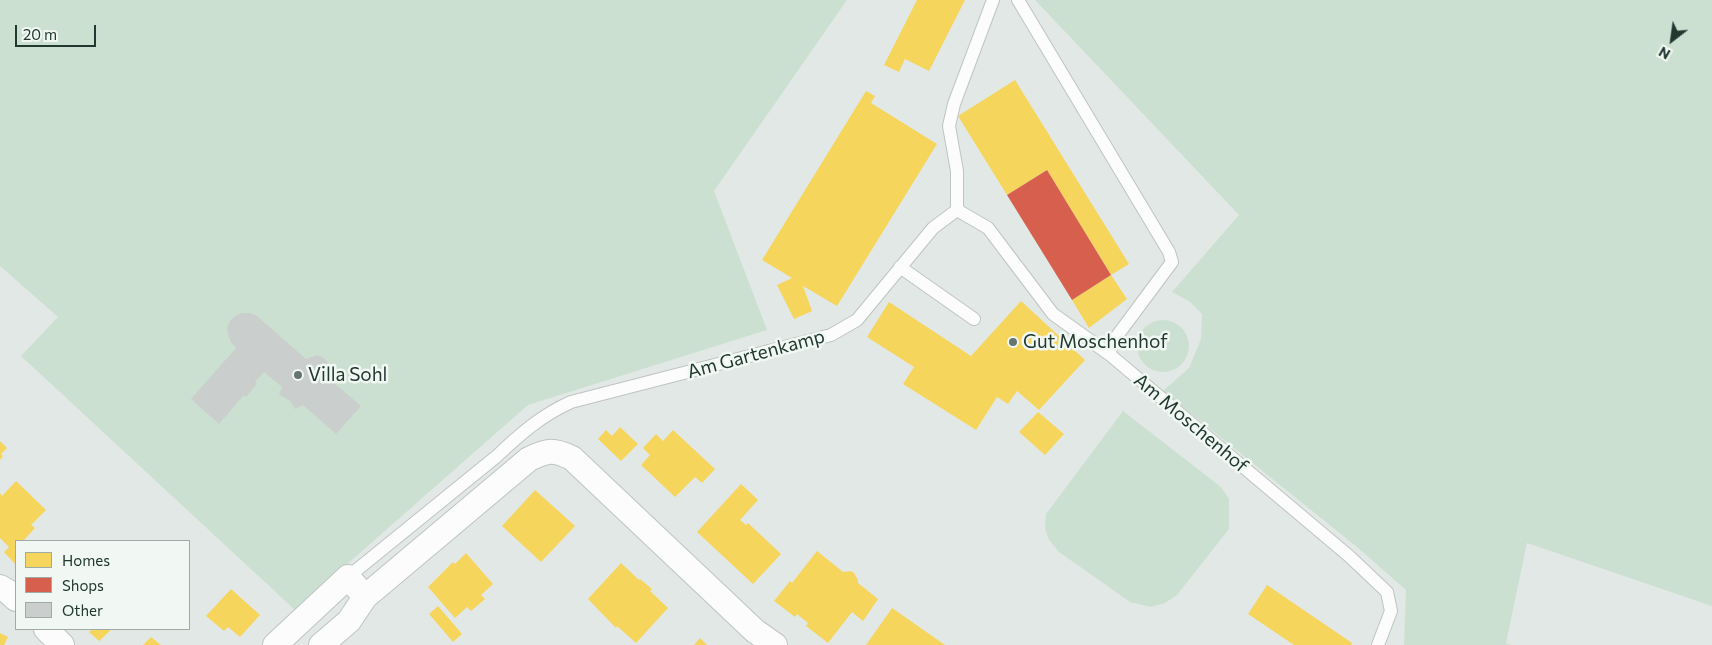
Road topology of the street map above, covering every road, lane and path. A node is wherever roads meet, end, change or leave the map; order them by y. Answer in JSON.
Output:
{"nodes":[{"id":1,"x":993,"y":0,"type":"edge"},
{"id":2,"x":1018,"y":0,"type":"edge"},
{"id":3,"x":957,"y":210,"type":"junction"},
{"id":4,"x":900,"y":267,"type":"junction"},
{"id":5,"x":974,"y":318,"type":"dead end"},
{"id":6,"x":1110,"y":354,"type":"junction"},
{"id":7,"x":348,"y":577,"type":"junction"},
{"id":8,"x":0,"y":588,"type":"edge"},
{"id":9,"x":365,"y":597,"type":"junction"},
{"id":10,"x":15,"y":598,"type":"edge"},
{"id":11,"x":47,"y":630,"type":"edge"},
{"id":12,"x":62,"y":645,"type":"edge"},
{"id":13,"x":275,"y":645,"type":"edge"},
{"id":14,"x":322,"y":645,"type":"edge"},
{"id":15,"x":774,"y":645,"type":"edge"},
{"id":16,"x":1378,"y":645,"type":"edge"}],
"edges":[{"from":1,"to":3,"type":"lane"},
{"from":2,"to":6,"type":"lane"},
{"from":3,"to":4,"type":"lane","name":"Am Gartenkamp"},
{"from":3,"to":6,"type":"lane","name":"Am Moschenhof"},
{"from":4,"to":5,"type":"lane"},
{"from":4,"to":7,"type":"lane","name":"Am Gartenkamp"},
{"from":6,"to":16,"type":"lane","name":"Am Moschenhof"},
{"from":7,"to":9,"type":"street"},
{"from":7,"to":13,"type":"street","name":"Am Gartenkamp"},
{"from":8,"to":10,"type":"street"},
{"from":9,"to":14,"type":"street"},
{"from":9,"to":15,"type":"street"},
{"from":11,"to":12,"type":"street"}]}
